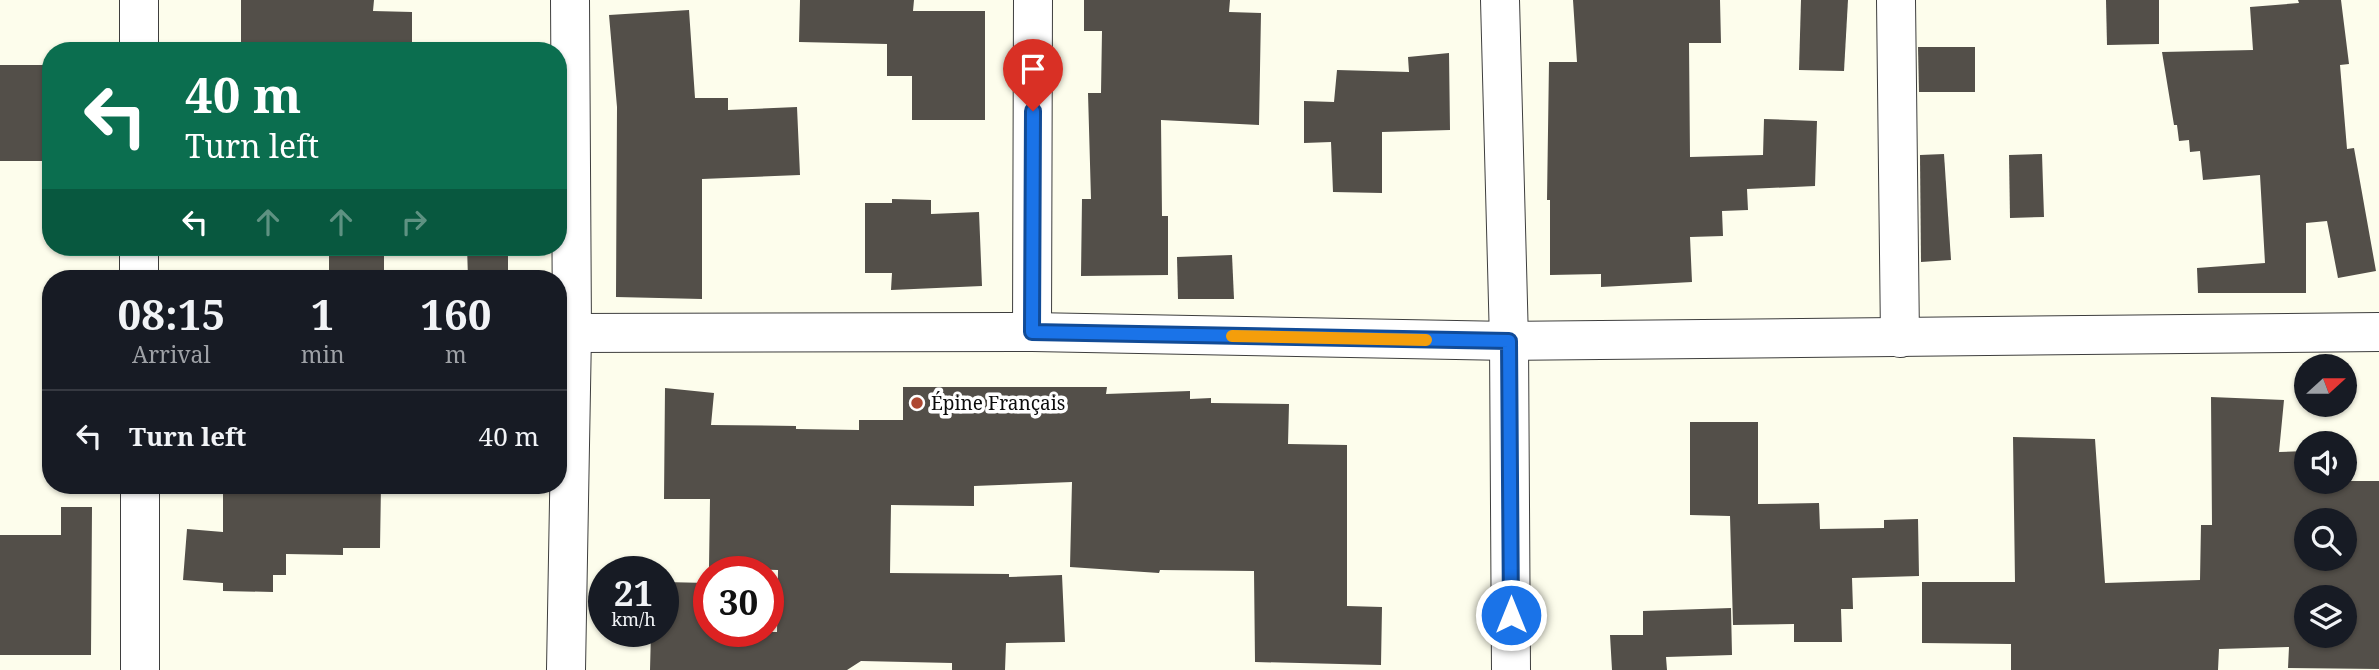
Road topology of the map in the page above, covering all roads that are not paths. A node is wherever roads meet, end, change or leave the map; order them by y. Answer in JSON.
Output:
{"nodes":[{"id":1,"x":139,"y":0,"type":"edge"},
{"id":2,"x":570,"y":0,"type":"edge"},
{"id":3,"x":1033,"y":0,"type":"edge"},
{"id":4,"x":1500,"y":0,"type":"edge"},
{"id":5,"x":1896,"y":0,"type":"edge"},
{"id":6,"x":139,"y":42,"type":"edge"},
{"id":7,"x":1032,"y":332,"type":"junction"},
{"id":8,"x":2379,"y":332,"type":"edge"},
{"id":9,"x":572,"y":333,"type":"junction"},
{"id":10,"x":1900,"y":338,"type":"junction"},
{"id":11,"x":1509,"y":341,"type":"junction"},
{"id":12,"x":140,"y":494,"type":"edge"},
{"id":13,"x":140,"y":670,"type":"edge"},
{"id":14,"x":566,"y":670,"type":"edge"},
{"id":15,"x":1511,"y":670,"type":"edge"}],
"edges":[{"from":1,"to":6,"type":"street"},
{"from":2,"to":9,"type":"street"},
{"from":3,"to":7,"type":"street"},
{"from":4,"to":11,"type":"street"},
{"from":5,"to":10,"type":"street"},
{"from":7,"to":9,"type":"street"},
{"from":7,"to":11,"type":"street"},
{"from":8,"to":10,"type":"street"},
{"from":9,"to":14,"type":"street"},
{"from":10,"to":11,"type":"street"},
{"from":11,"to":15,"type":"street"},
{"from":12,"to":13,"type":"street"}]}
